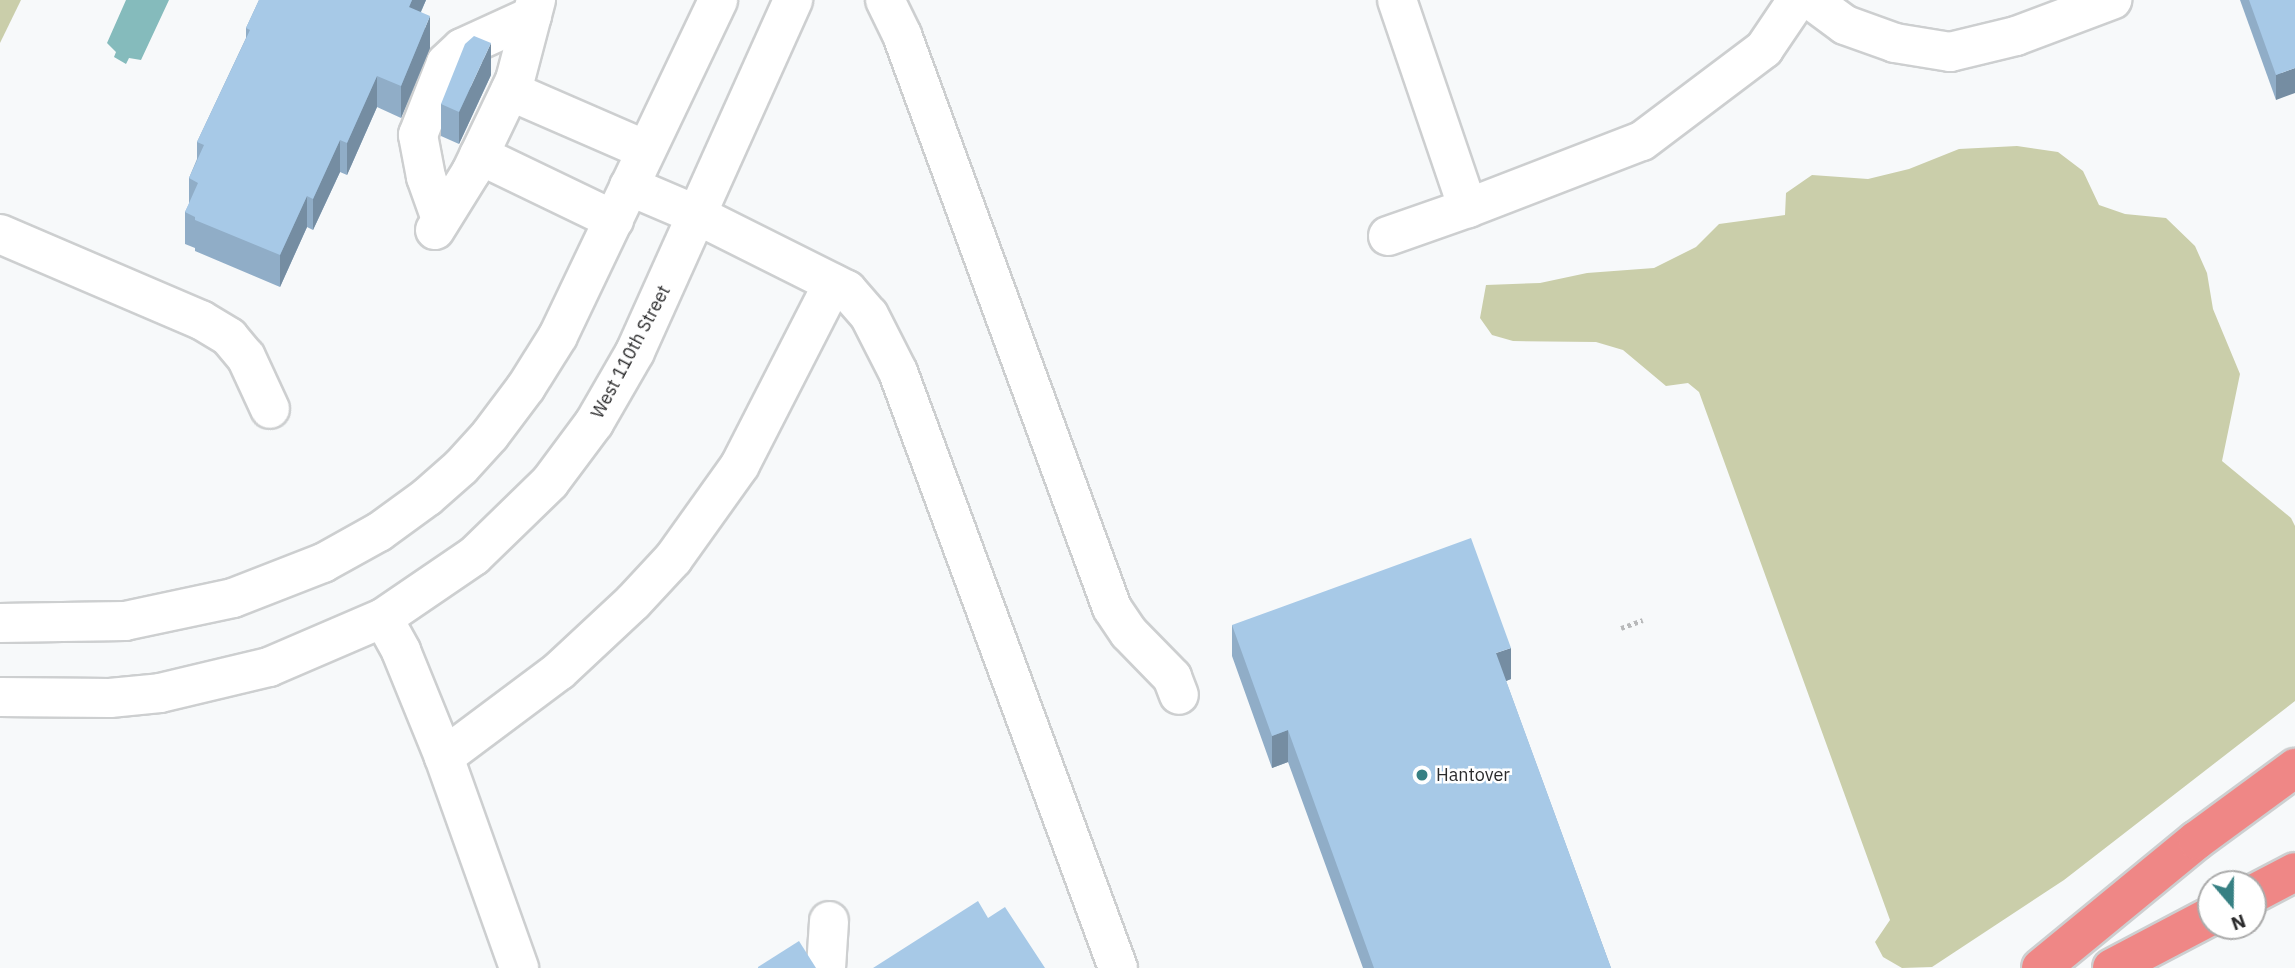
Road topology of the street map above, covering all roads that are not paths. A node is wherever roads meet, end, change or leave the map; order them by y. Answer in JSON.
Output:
{"nodes":[{"id":1,"x":718,"y":0,"type":"edge"},
{"id":2,"x":793,"y":0,"type":"edge"},
{"id":3,"x":885,"y":0,"type":"edge"},
{"id":4,"x":1396,"y":0,"type":"edge"},
{"id":5,"x":1797,"y":0,"type":"edge"},
{"id":6,"x":1811,"y":0,"type":"edge"},
{"id":7,"x":2112,"y":0,"type":"edge"},
{"id":8,"x":534,"y":8,"type":"edge"},
{"id":9,"x":510,"y":91,"type":"junction"},
{"id":10,"x":646,"y":150,"type":"junction"},
{"id":11,"x":479,"y":155,"type":"junction"},
{"id":12,"x":629,"y":186,"type":"junction"},
{"id":13,"x":1468,"y":208,"type":"junction"},
{"id":14,"x":697,"y":215,"type":"junction"},
{"id":15,"x":614,"y":220,"type":"junction"},
{"id":16,"x":0,"y":234,"type":"edge"},
{"id":17,"x":1388,"y":236,"type":"dead end"},
{"id":18,"x":833,"y":283,"type":"junction"},
{"id":19,"x":271,"y":409,"type":"dead end"},
{"id":20,"x":383,"y":618,"type":"junction"},
{"id":21,"x":0,"y":623,"type":"edge"},
{"id":22,"x":1179,"y":695,"type":"dead end"},
{"id":23,"x":0,"y":697,"type":"edge"},
{"id":24,"x":444,"y":757,"type":"junction"},
{"id":25,"x":2295,"y":768,"type":"edge"},
{"id":26,"x":2295,"y":872,"type":"edge"},
{"id":27,"x":2267,"y":887,"type":"edge"},
{"id":28,"x":829,"y":921,"type":"dead end"},
{"id":29,"x":2197,"y":923,"type":"edge"},
{"id":30,"x":519,"y":968,"type":"edge"},
{"id":31,"x":826,"y":968,"type":"edge"},
{"id":32,"x":1118,"y":968,"type":"edge"},
{"id":33,"x":2041,"y":968,"type":"edge"},
{"id":34,"x":2112,"y":968,"type":"edge"}],
"edges":[{"from":1,"to":10,"type":"street"},
{"from":2,"to":14,"type":"street","name":"West 110th Street"},
{"from":3,"to":22,"type":"street"},
{"from":4,"to":13,"type":"street"},
{"from":5,"to":13,"type":"street"},
{"from":6,"to":7,"type":"street"},
{"from":8,"to":9,"type":"street"},
{"from":8,"to":11,"type":"street"},
{"from":9,"to":10,"type":"street"},
{"from":9,"to":11,"type":"street"},
{"from":10,"to":12,"type":"street"},
{"from":11,"to":15,"type":"street"},
{"from":12,"to":14,"type":"street"},
{"from":12,"to":15,"type":"street"},
{"from":13,"to":17,"type":"street"},
{"from":14,"to":18,"type":"street"},
{"from":14,"to":20,"type":"street","name":"West 110th Street"},
{"from":15,"to":21,"type":"street"},
{"from":16,"to":19,"type":"street"},
{"from":18,"to":24,"type":"street"},
{"from":18,"to":32,"type":"street"},
{"from":20,"to":23,"type":"street","name":"West 110th Street"},
{"from":20,"to":24,"type":"street"},
{"from":24,"to":30,"type":"street"},
{"from":25,"to":33,"type":"highway"},
{"from":26,"to":27,"type":"highway"},
{"from":28,"to":31,"type":"street"},
{"from":29,"to":34,"type":"highway"}]}
